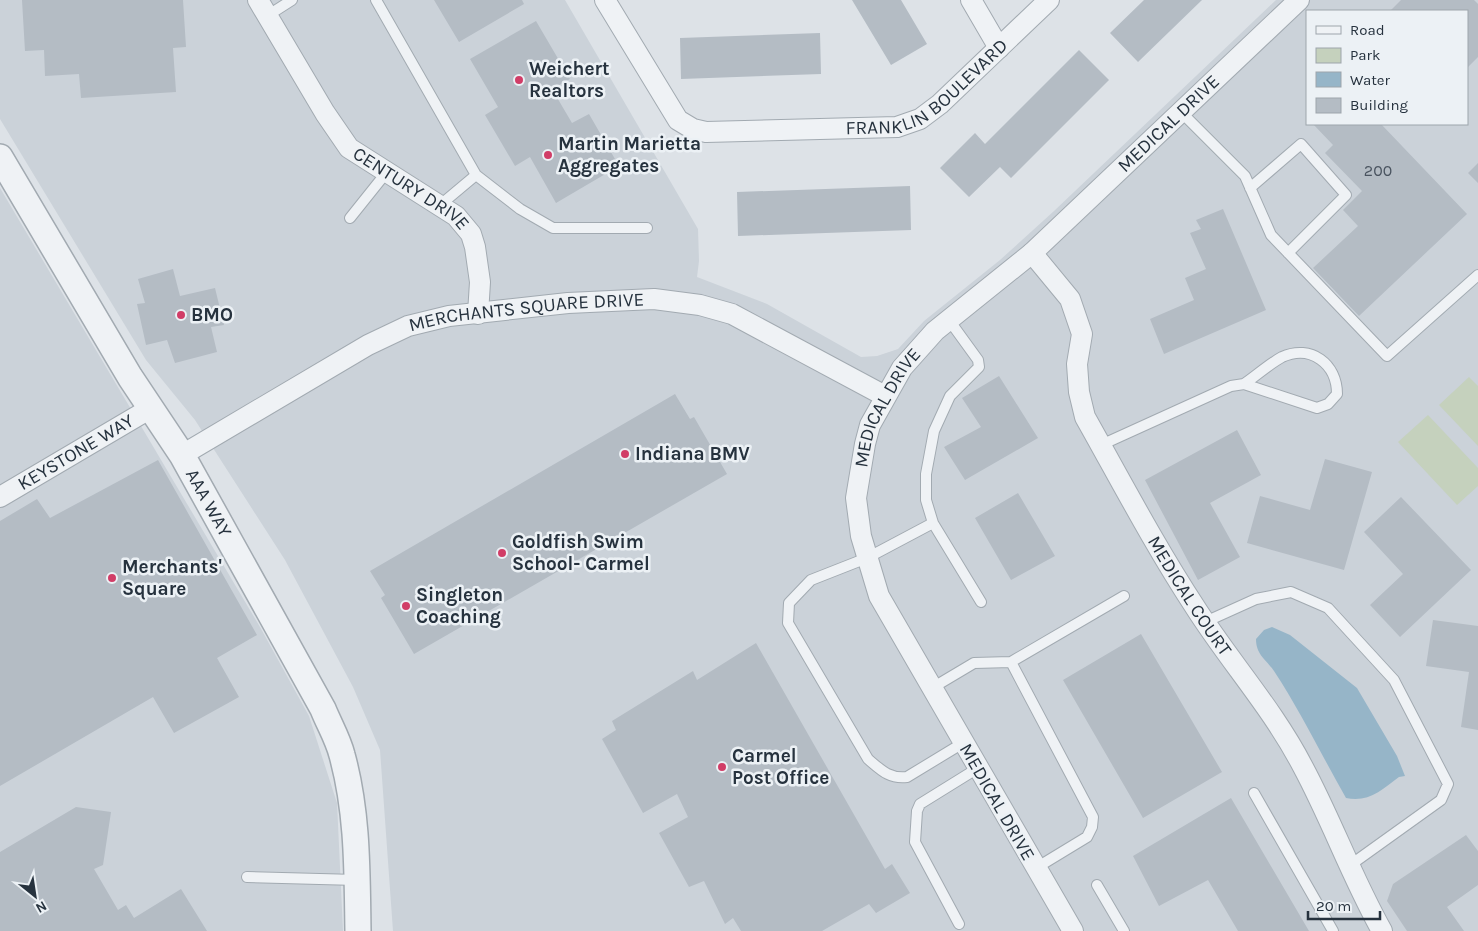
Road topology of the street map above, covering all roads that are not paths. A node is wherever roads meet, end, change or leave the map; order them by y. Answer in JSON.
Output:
{"nodes":[{"id":1,"x":292,"y":0,"type":"edge"},
{"id":2,"x":376,"y":0,"type":"edge"},
{"id":3,"x":605,"y":0,"type":"edge"},
{"id":4,"x":971,"y":0,"type":"edge"},
{"id":5,"x":1049,"y":0,"type":"edge"},
{"id":6,"x":1299,"y":0,"type":"edge"},
{"id":7,"x":263,"y":8,"type":"edge"},
{"id":8,"x":999,"y":48,"type":"junction"},
{"id":9,"x":1181,"y":112,"type":"junction"},
{"id":10,"x":0,"y":157,"type":"edge"},
{"id":11,"x":386,"y":173,"type":"junction"},
{"id":12,"x":476,"y":175,"type":"junction"},
{"id":13,"x":1250,"y":188,"type":"junction"},
{"id":14,"x":439,"y":206,"type":"junction"},
{"id":15,"x":350,"y":218,"type":"dead end"},
{"id":16,"x":647,"y":228,"type":"dead end"},
{"id":17,"x":1288,"y":252,"type":"junction"},
{"id":18,"x":1032,"y":253,"type":"junction"},
{"id":19,"x":1478,"y":275,"type":"edge"},
{"id":20,"x":478,"y":314,"type":"junction"},
{"id":21,"x":949,"y":320,"type":"junction"},
{"id":22,"x":1244,"y":384,"type":"junction"},
{"id":23,"x":885,"y":396,"type":"junction"},
{"id":24,"x":151,"y":408,"type":"junction"},
{"id":25,"x":1100,"y":445,"type":"junction"},
{"id":26,"x":182,"y":455,"type":"junction"},
{"id":27,"x":0,"y":497,"type":"edge"},
{"id":28,"x":933,"y":523,"type":"junction"},
{"id":29,"x":867,"y":558,"type":"junction"},
{"id":30,"x":1124,"y":596,"type":"dead end"},
{"id":31,"x":981,"y":602,"type":"dead end"},
{"id":32,"x":1205,"y":622,"type":"junction"},
{"id":33,"x":1011,"y":662,"type":"junction"},
{"id":34,"x":932,"y":688,"type":"junction"},
{"id":35,"x":963,"y":743,"type":"junction"},
{"id":36,"x":978,"y":768,"type":"junction"},
{"id":37,"x":1254,"y":793,"type":"dead end"},
{"id":38,"x":1349,"y":866,"type":"junction"},
{"id":39,"x":1036,"y":868,"type":"junction"},
{"id":40,"x":247,"y":877,"type":"dead end"},
{"id":41,"x":358,"y":880,"type":"junction"},
{"id":42,"x":1097,"y":885,"type":"dead end"},
{"id":43,"x":959,"y":924,"type":"dead end"},
{"id":44,"x":358,"y":931,"type":"edge"},
{"id":45,"x":1073,"y":931,"type":"edge"},
{"id":46,"x":1124,"y":931,"type":"edge"},
{"id":47,"x":1333,"y":931,"type":"edge"},
{"id":48,"x":1382,"y":931,"type":"edge"}],
"edges":[{"from":1,"to":7,"type":"lane"},
{"from":2,"to":12,"type":"lane"},
{"from":3,"to":8,"type":"street","name":"FRANKLIN BOULEVARD"},
{"from":4,"to":8,"type":"street"},
{"from":5,"to":8,"type":"street","name":"FRANKLIN BOULEVARD"},
{"from":6,"to":9,"type":"street","name":"MEDICAL DRIVE"},
{"from":7,"to":11,"type":"street","name":"CENTURY DRIVE"},
{"from":9,"to":13,"type":"lane"},
{"from":9,"to":18,"type":"street","name":"MEDICAL DRIVE"},
{"from":10,"to":24,"type":"street","name":"AAA WAY"},
{"from":11,"to":14,"type":"street","name":"CENTURY DRIVE"},
{"from":11,"to":15,"type":"lane"},
{"from":12,"to":14,"type":"lane"},
{"from":12,"to":16,"type":"lane"},
{"from":13,"to":17,"type":"lane"},
{"from":13,"to":17,"type":"lane"},
{"from":14,"to":20,"type":"street","name":"CENTURY DRIVE"},
{"from":17,"to":19,"type":"lane"},
{"from":18,"to":21,"type":"street","name":"MEDICAL DRIVE"},
{"from":18,"to":25,"type":"street","name":"MEDICAL COURT"},
{"from":20,"to":23,"type":"street","name":"MERCHANTS SQUARE DRIVE"},
{"from":20,"to":26,"type":"street","name":"MERCHANTS SQUARE DRIVE"},
{"from":21,"to":23,"type":"street","name":"MEDICAL DRIVE"},
{"from":21,"to":28,"type":"lane"},
{"from":22,"to":22,"type":"lane"},
{"from":22,"to":25,"type":"lane"},
{"from":23,"to":29,"type":"street","name":"MEDICAL DRIVE"},
{"from":24,"to":26,"type":"street","name":"AAA WAY"},
{"from":24,"to":27,"type":"street","name":"KEYSTONE WAY"},
{"from":25,"to":32,"type":"street","name":"MEDICAL COURT"},
{"from":26,"to":41,"type":"street","name":"AAA WAY"},
{"from":28,"to":29,"type":"lane"},
{"from":28,"to":31,"type":"lane"},
{"from":29,"to":34,"type":"street","name":"MEDICAL DRIVE"},
{"from":29,"to":35,"type":"lane"},
{"from":30,"to":33,"type":"lane"},
{"from":32,"to":38,"type":"street","name":"MEDICAL COURT"},
{"from":32,"to":38,"type":"lane"},
{"from":33,"to":34,"type":"lane"},
{"from":33,"to":39,"type":"lane"},
{"from":34,"to":35,"type":"street","name":"MEDICAL DRIVE"},
{"from":35,"to":36,"type":"street","name":"MEDICAL DRIVE"},
{"from":36,"to":39,"type":"street","name":"MEDICAL DRIVE"},
{"from":36,"to":43,"type":"lane"},
{"from":37,"to":47,"type":"lane"},
{"from":38,"to":48,"type":"street","name":"MEDICAL COURT"},
{"from":39,"to":45,"type":"street","name":"MEDICAL DRIVE"},
{"from":40,"to":41,"type":"lane"},
{"from":41,"to":44,"type":"street","name":"AAA WAY"},
{"from":42,"to":46,"type":"lane"}]}
